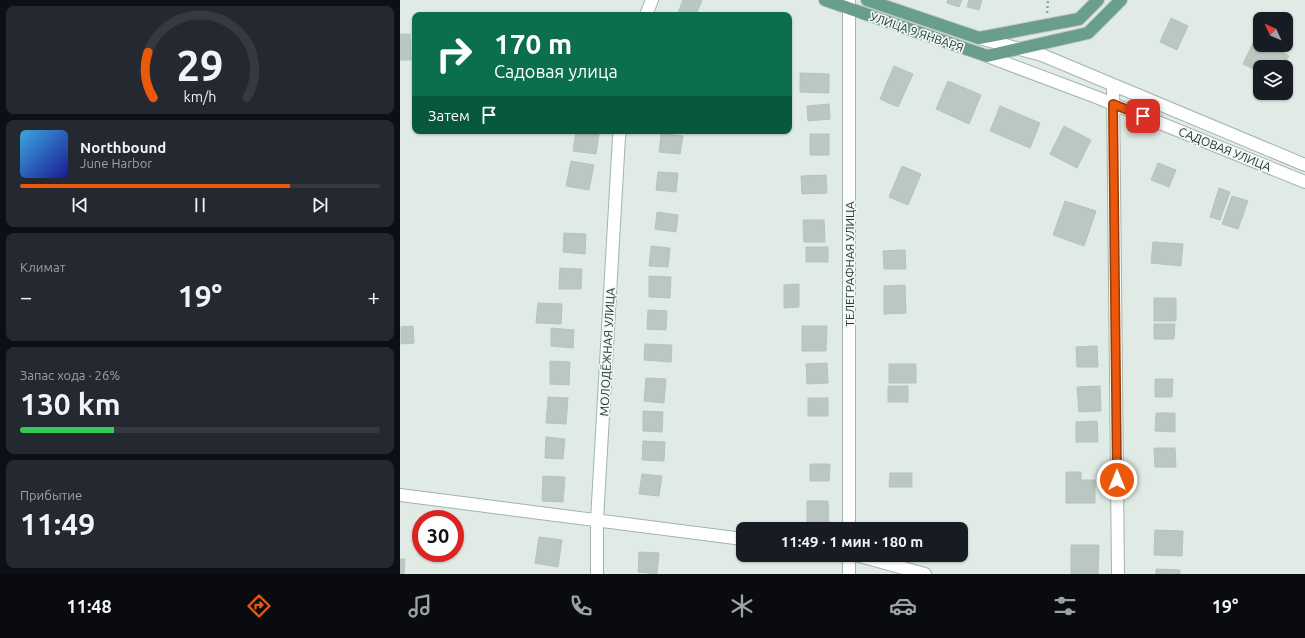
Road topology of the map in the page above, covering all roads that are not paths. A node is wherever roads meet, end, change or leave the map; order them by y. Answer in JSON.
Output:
{"nodes":[{"id":1,"x":652,"y":0,"type":"edge"},
{"id":2,"x":825,"y":0,"type":"edge"},
{"id":3,"x":867,"y":0,"type":"edge"},
{"id":4,"x":1098,"y":0,"type":"edge"},
{"id":5,"x":1121,"y":0,"type":"edge"},
{"id":6,"x":849,"y":4,"type":"edge"},
{"id":7,"x":647,"y":12,"type":"edge"},
{"id":8,"x":979,"y":38,"type":"junction"},
{"id":9,"x":1018,"y":49,"type":"junction"},
{"id":10,"x":987,"y":56,"type":"junction"},
{"id":11,"x":1113,"y":85,"type":"junction"},
{"id":12,"x":1113,"y":104,"type":"junction"},
{"id":13,"x":620,"y":134,"type":"edge"},
{"id":14,"x":1305,"y":165,"type":"edge"},
{"id":15,"x":1305,"y":182,"type":"edge"},
{"id":16,"x":400,"y":496,"type":"edge"},
{"id":17,"x":597,"y":520,"type":"junction"},
{"id":18,"x":849,"y":522,"type":"edge"},
{"id":19,"x":736,"y":538,"type":"edge"},
{"id":20,"x":849,"y":562,"type":"edge"},
{"id":21,"x":881,"y":562,"type":"edge"},
{"id":22,"x":597,"y":574,"type":"edge"},
{"id":23,"x":850,"y":574,"type":"edge"},
{"id":24,"x":925,"y":574,"type":"edge"},
{"id":25,"x":1118,"y":574,"type":"edge"}],
"edges":[{"from":1,"to":7,"type":"street"},
{"from":2,"to":6,"type":"main road","name":"УЛИЦА 9 ЯНВАРЯ"},
{"from":3,"to":8,"type":"main road","name":"УЛИЦА 9 ЯНВАРЯ"},
{"from":4,"to":8,"type":"main road"},
{"from":5,"to":9,"type":"main road"},
{"from":6,"to":10,"type":"main road","name":"УЛИЦА 9 ЯНВАРЯ"},
{"from":6,"to":18,"type":"street","name":"ТЕЛЕГРАФНАЯ УЛИЦА"},
{"from":8,"to":9,"type":"street","name":"САДОВАЯ УЛИЦА"},
{"from":9,"to":10,"type":"main road"},
{"from":9,"to":11,"type":"street","name":"САДОВАЯ УЛИЦА"},
{"from":10,"to":12,"type":"street","name":"САДОВАЯ УЛИЦА"},
{"from":11,"to":12,"type":"street"},
{"from":11,"to":14,"type":"street","name":"САДОВАЯ УЛИЦА"},
{"from":12,"to":15,"type":"street","name":"САДОВАЯ УЛИЦА"},
{"from":12,"to":25,"type":"street"},
{"from":13,"to":17,"type":"street","name":"МОЛОДЁЖНАЯ УЛИЦА"},
{"from":16,"to":17,"type":"street"},
{"from":17,"to":19,"type":"street"},
{"from":17,"to":22,"type":"street","name":"МОЛОДЁЖНАЯ УЛИЦА"},
{"from":20,"to":23,"type":"street"},
{"from":21,"to":24,"type":"street"}]}
